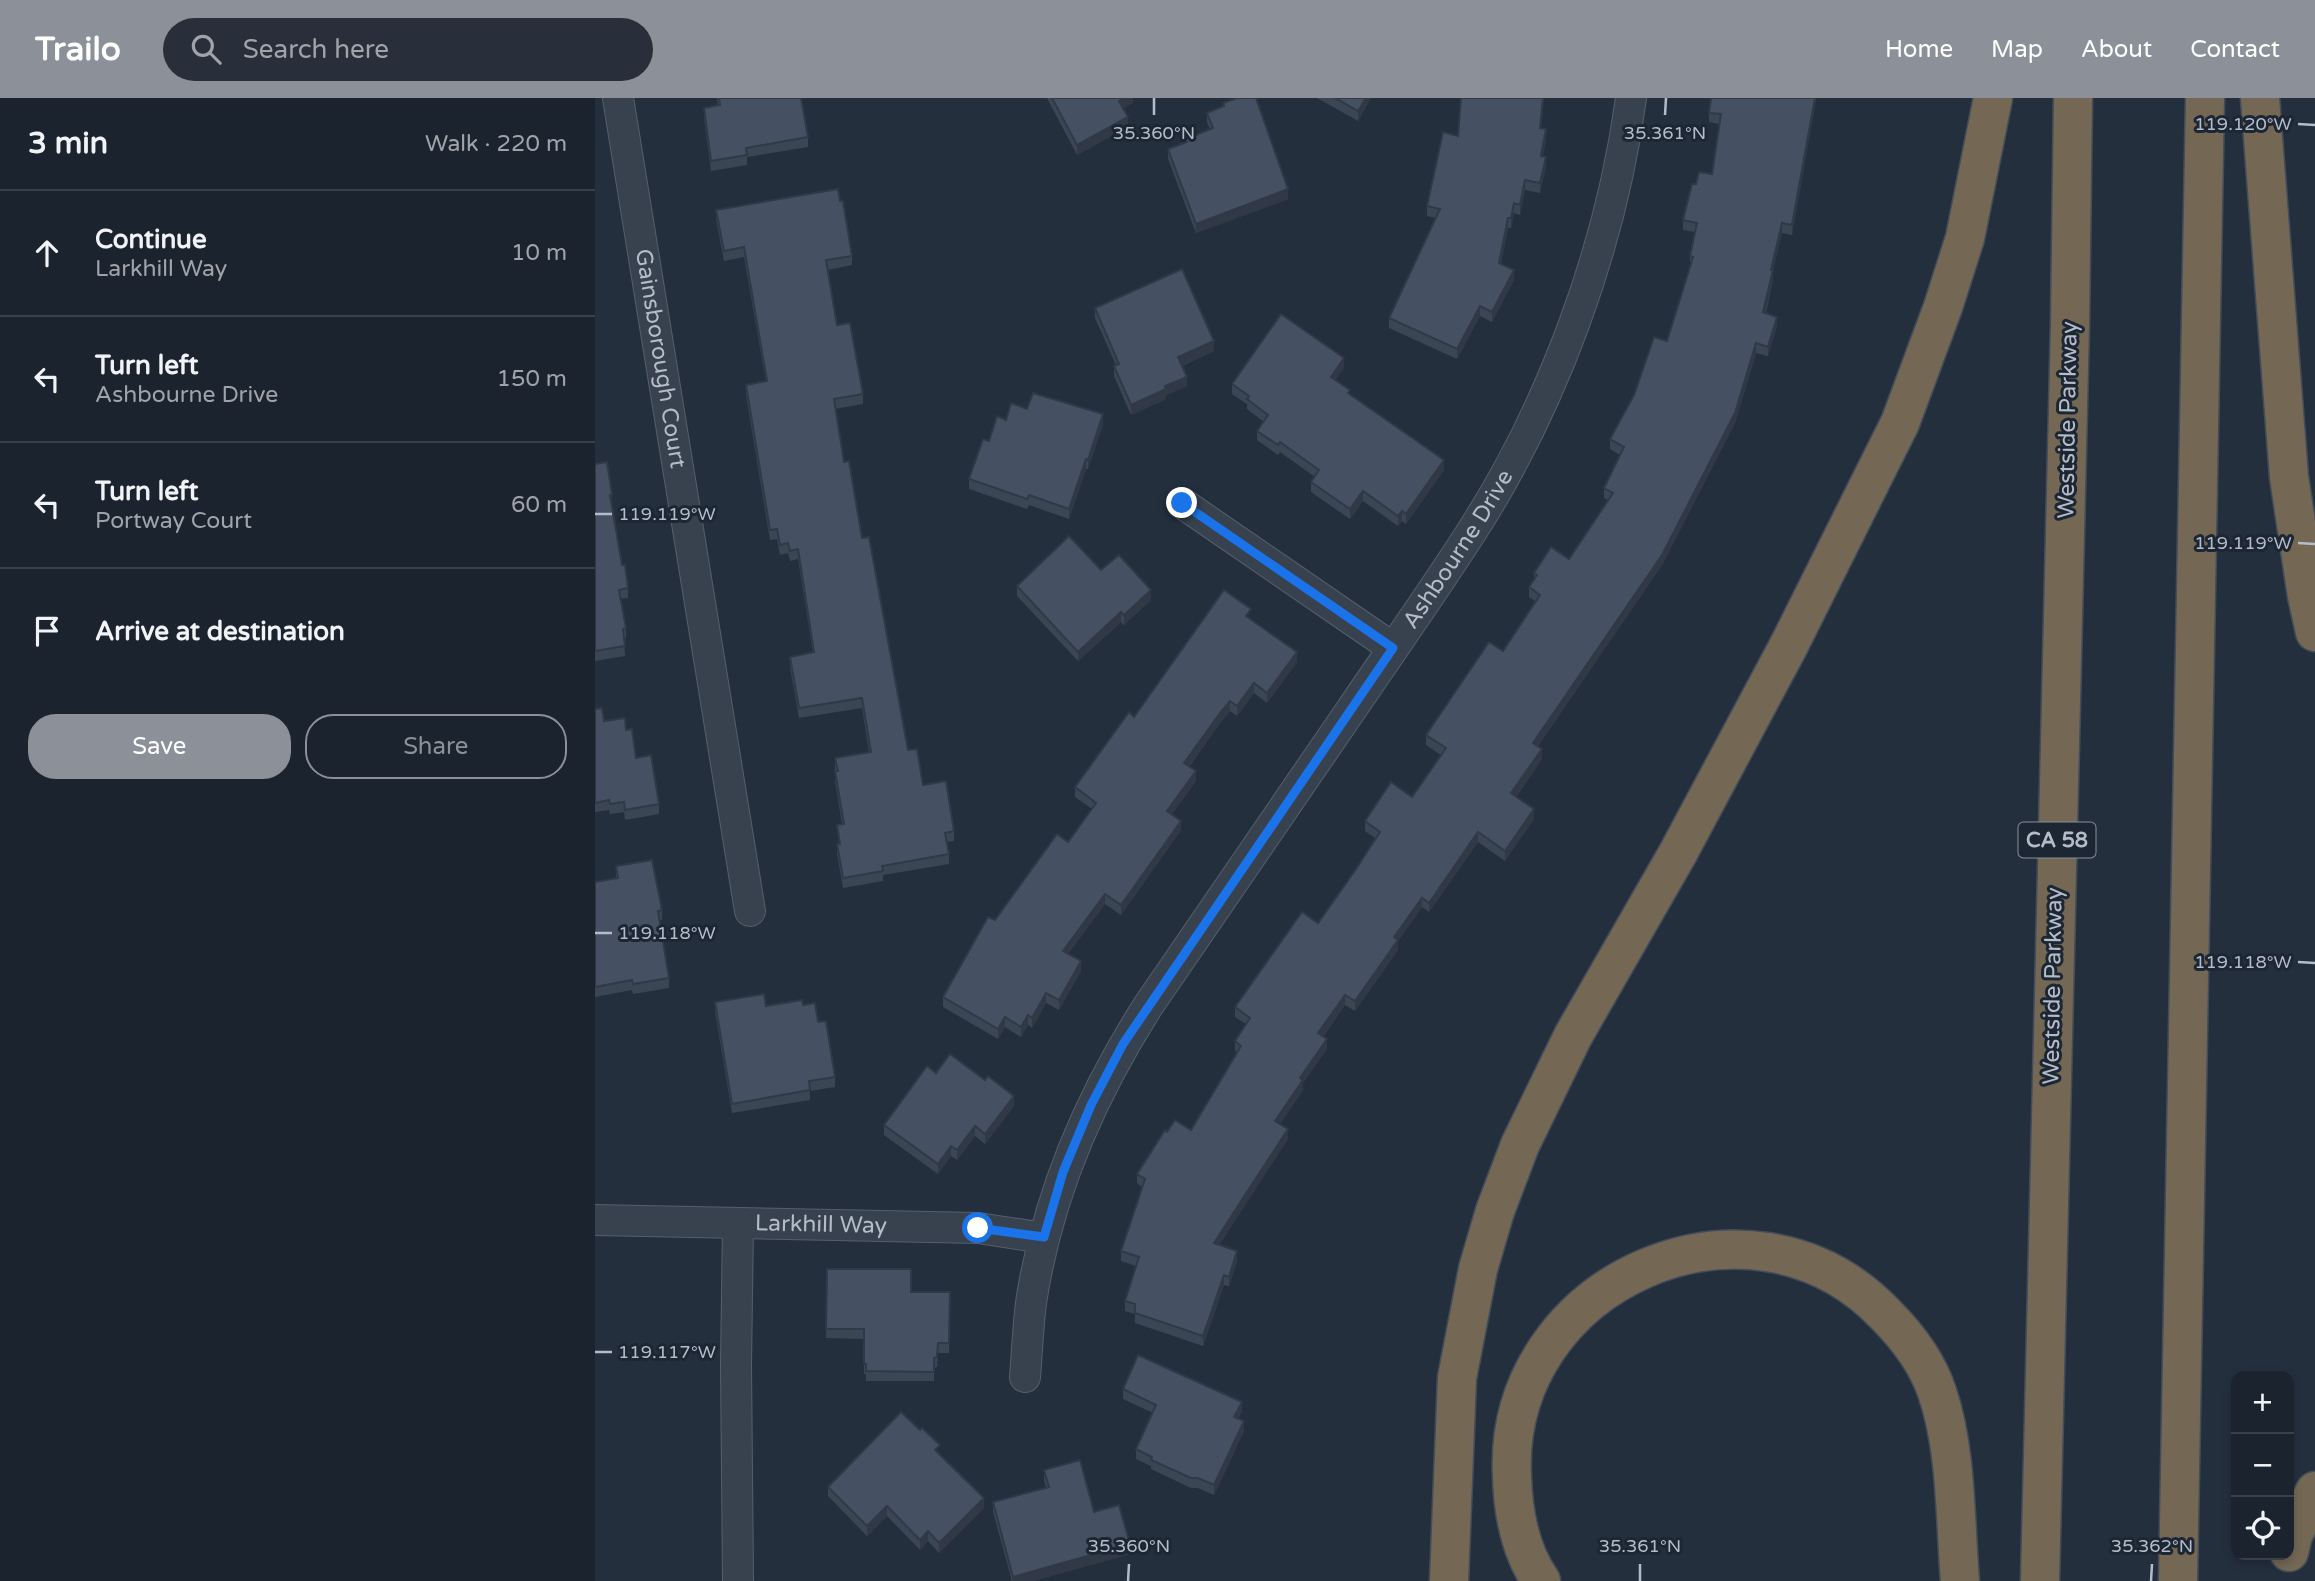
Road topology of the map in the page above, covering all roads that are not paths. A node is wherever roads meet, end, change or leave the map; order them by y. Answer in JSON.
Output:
{"nodes":[{"id":1,"x":618,"y":98,"type":"edge"},
{"id":2,"x":1631,"y":98,"type":"edge"},
{"id":3,"x":1993,"y":98,"type":"edge"},
{"id":4,"x":2073,"y":98,"type":"edge"},
{"id":5,"x":2205,"y":98,"type":"edge"},
{"id":6,"x":2260,"y":98,"type":"edge"},
{"id":7,"x":1182,"y":503,"type":"dead end"},
{"id":8,"x":2315,"y":632,"type":"edge"},
{"id":9,"x":1393,"y":648,"type":"junction"},
{"id":10,"x":750,"y":911,"type":"dead end"},
{"id":11,"x":595,"y":1220,"type":"edge"},
{"id":12,"x":738,"y":1223,"type":"junction"},
{"id":13,"x":1044,"y":1237,"type":"junction"},
{"id":14,"x":1025,"y":1377,"type":"dead end"},
{"id":15,"x":2315,"y":1491,"type":"edge"},
{"id":16,"x":2294,"y":1533,"type":"edge"},
{"id":17,"x":2287,"y":1560,"type":"edge"},
{"id":18,"x":738,"y":1581,"type":"edge"},
{"id":19,"x":1449,"y":1581,"type":"edge"},
{"id":20,"x":1541,"y":1581,"type":"edge"},
{"id":21,"x":1960,"y":1581,"type":"edge"},
{"id":22,"x":2040,"y":1581,"type":"edge"},
{"id":23,"x":2178,"y":1581,"type":"edge"},
{"id":24,"x":2283,"y":1581,"type":"edge"}],
"edges":[{"from":1,"to":10,"type":"street","name":"Gainsborough Court"},
{"from":2,"to":9,"type":"street","name":"Ashbourne Drive"},
{"from":3,"to":19,"type":"highway"},
{"from":4,"to":22,"type":"highway","name":"Westside Parkway","number":"CA 58"},
{"from":5,"to":23,"type":"highway"},
{"from":6,"to":8,"type":"highway"},
{"from":7,"to":9,"type":"street"},
{"from":9,"to":13,"type":"street","name":"Ashbourne Drive"},
{"from":11,"to":12,"type":"street","name":"Larkhill Way"},
{"from":12,"to":13,"type":"street","name":"Larkhill Way"},
{"from":12,"to":18,"type":"street"},
{"from":13,"to":14,"type":"street","name":"Ashbourne Drive"},
{"from":15,"to":16,"type":"highway"},
{"from":17,"to":24,"type":"highway"},
{"from":20,"to":21,"type":"highway"}]}
